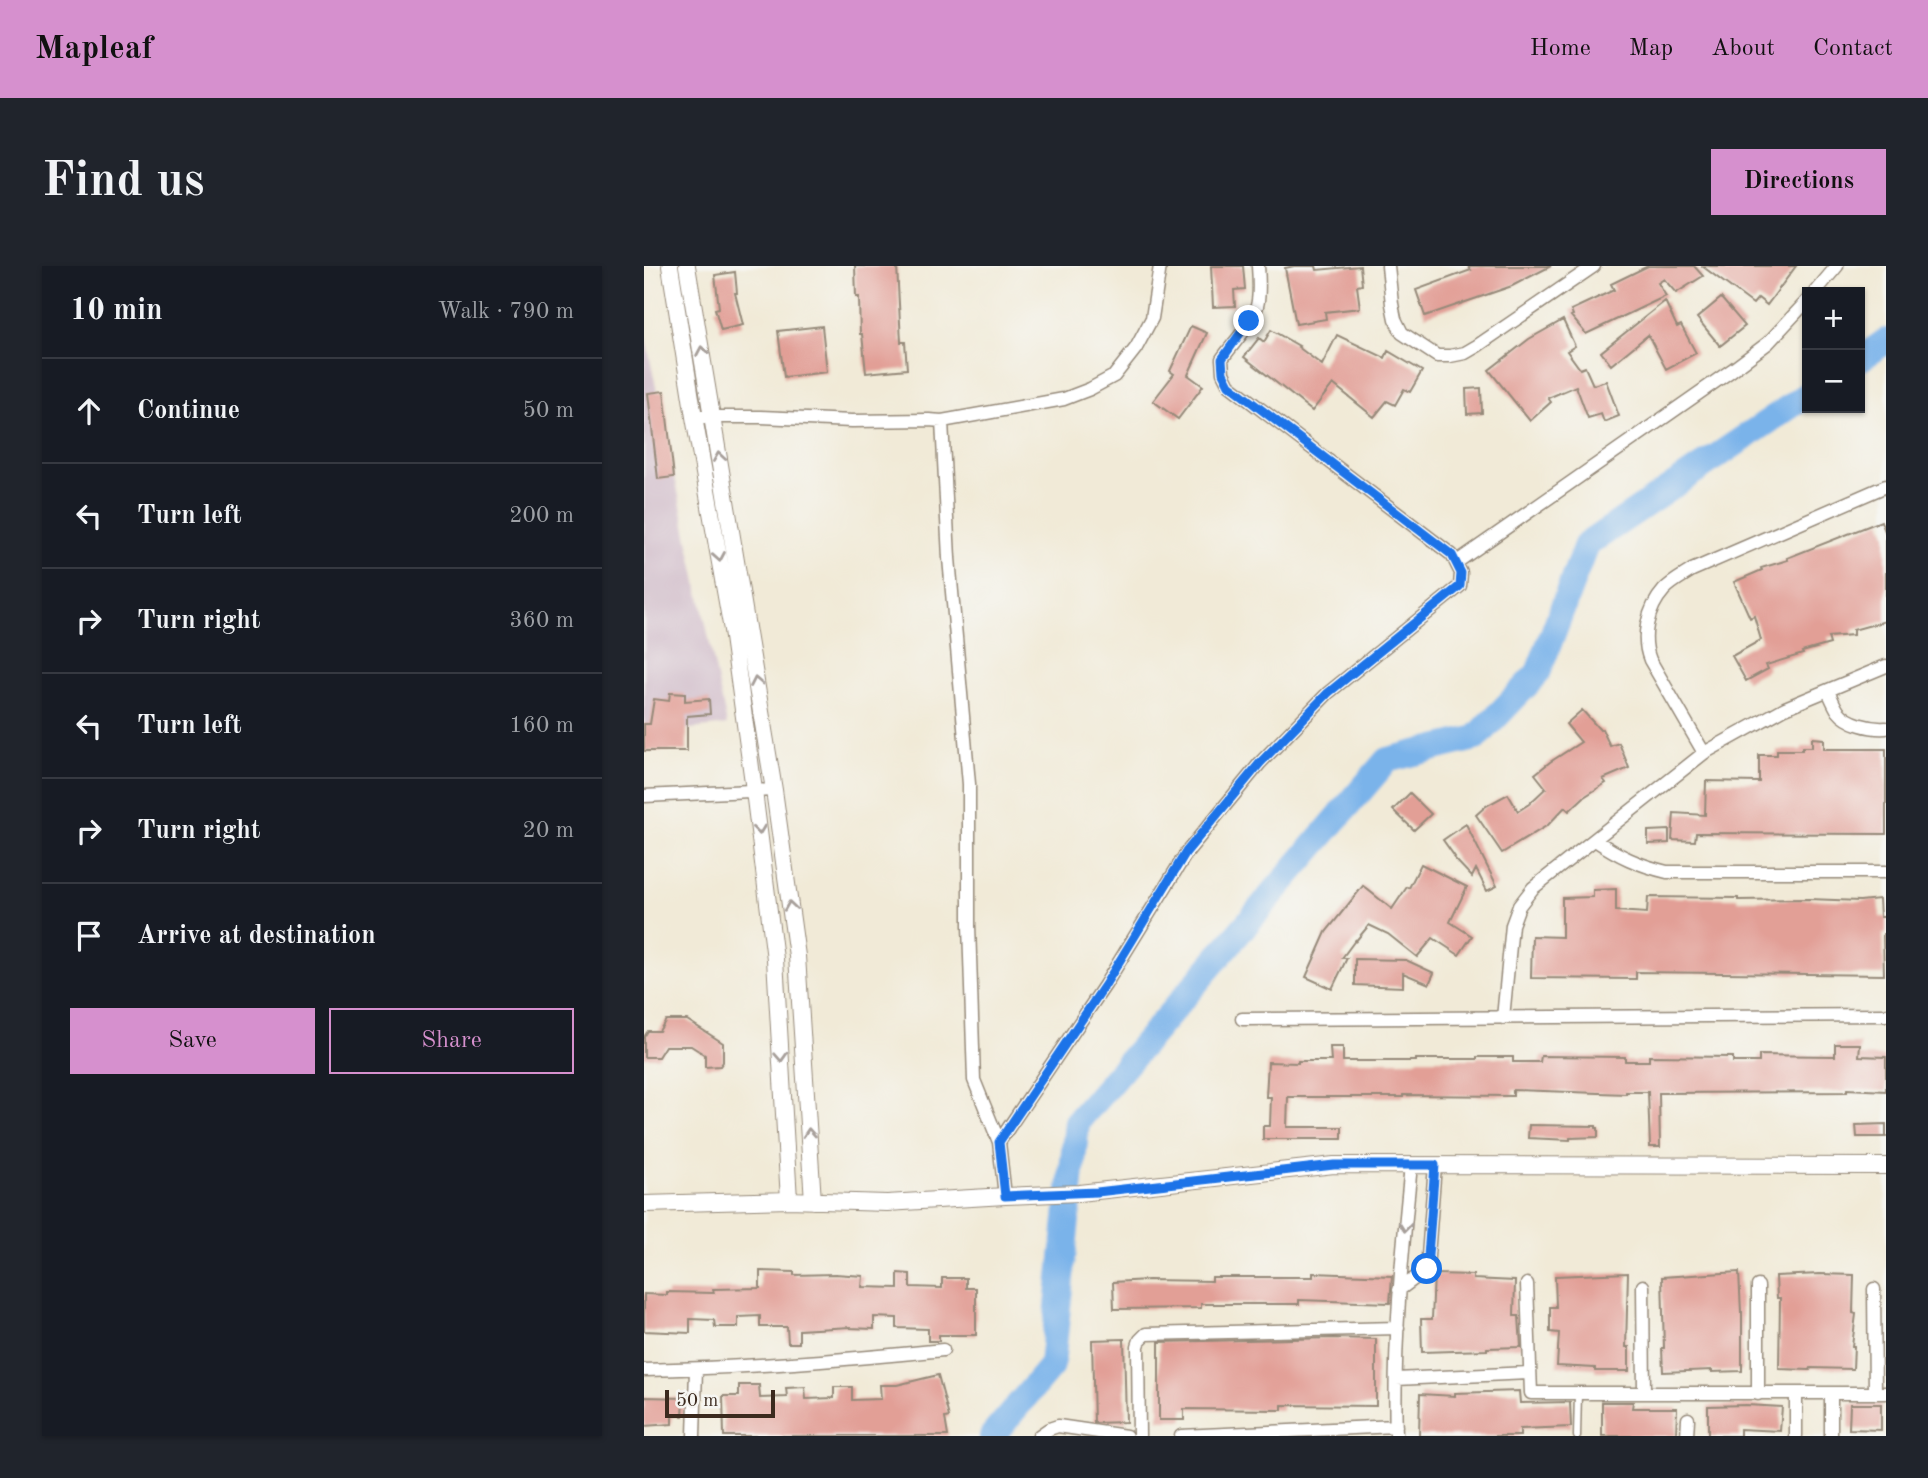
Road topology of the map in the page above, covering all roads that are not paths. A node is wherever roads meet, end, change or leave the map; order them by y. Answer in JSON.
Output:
{"nodes":[{"id":1,"x":670,"y":266,"type":"edge"},
{"id":2,"x":687,"y":266,"type":"edge"},
{"id":3,"x":1160,"y":266,"type":"edge"},
{"id":4,"x":1258,"y":266,"type":"edge"},
{"id":5,"x":1388,"y":266,"type":"edge"},
{"id":6,"x":1594,"y":266,"type":"edge"},
{"id":7,"x":1838,"y":266,"type":"edge"},
{"id":8,"x":1819,"y":287,"type":"edge"},
{"id":9,"x":1802,"y":306,"type":"edge"},
{"id":10,"x":694,"y":417,"type":"junction"},
{"id":11,"x":713,"y":418,"type":"junction"},
{"id":12,"x":942,"y":421,"type":"junction"},
{"id":13,"x":1886,"y":486,"type":"edge"},
{"id":14,"x":1457,"y":562,"type":"junction"},
{"id":15,"x":1886,"y":666,"type":"edge"},
{"id":16,"x":1828,"y":691,"type":"junction"},
{"id":17,"x":1886,"y":728,"type":"edge"},
{"id":18,"x":1704,"y":753,"type":"junction"},
{"id":19,"x":754,"y":790,"type":"junction"},
{"id":20,"x":774,"y":790,"type":"junction"},
{"id":21,"x":644,"y":796,"type":"edge"},
{"id":22,"x":1595,"y":840,"type":"junction"},
{"id":23,"x":1886,"y":872,"type":"edge"},
{"id":24,"x":1886,"y":1015,"type":"edge"},
{"id":25,"x":1503,"y":1018,"type":"junction"},
{"id":26,"x":1242,"y":1019,"type":"dead end"},
{"id":27,"x":999,"y":1142,"type":"junction"},
{"id":28,"x":1411,"y":1165,"type":"junction"},
{"id":29,"x":1435,"y":1165,"type":"junction"},
{"id":30,"x":1886,"y":1166,"type":"edge"},
{"id":31,"x":1005,"y":1196,"type":"junction"},
{"id":32,"x":789,"y":1200,"type":"junction"},
{"id":33,"x":813,"y":1201,"type":"junction"},
{"id":34,"x":644,"y":1204,"type":"edge"},
{"id":35,"x":1527,"y":1284,"type":"dead end"},
{"id":36,"x":1643,"y":1286,"type":"dead end"},
{"id":37,"x":1758,"y":1286,"type":"dead end"},
{"id":38,"x":1874,"y":1289,"type":"dead end"},
{"id":39,"x":1399,"y":1290,"type":"junction"},
{"id":40,"x":1398,"y":1328,"type":"junction"},
{"id":41,"x":943,"y":1350,"type":"dead end"},
{"id":42,"x":696,"y":1369,"type":"junction"},
{"id":43,"x":644,"y":1370,"type":"edge"},
{"id":44,"x":1529,"y":1373,"type":"junction"},
{"id":45,"x":1396,"y":1379,"type":"junction"},
{"id":46,"x":1578,"y":1393,"type":"junction"},
{"id":47,"x":1644,"y":1393,"type":"junction"},
{"id":48,"x":1831,"y":1393,"type":"junction"},
{"id":49,"x":1881,"y":1393,"type":"edge"},
{"id":50,"x":1758,"y":1394,"type":"junction"},
{"id":51,"x":1796,"y":1394,"type":"junction"},
{"id":52,"x":1688,"y":1419,"type":"dead end"},
{"id":53,"x":1396,"y":1431,"type":"edge"},
{"id":54,"x":694,"y":1436,"type":"edge"},
{"id":55,"x":1039,"y":1436,"type":"edge"},
{"id":56,"x":1126,"y":1436,"type":"edge"},
{"id":57,"x":1139,"y":1436,"type":"edge"},
{"id":58,"x":1181,"y":1436,"type":"edge"},
{"id":59,"x":1577,"y":1436,"type":"edge"},
{"id":60,"x":1687,"y":1436,"type":"edge"},
{"id":61,"x":1796,"y":1436,"type":"edge"},
{"id":62,"x":1831,"y":1436,"type":"edge"}],
"edges":[{"from":1,"to":10,"type":"street"},
{"from":11,"to":2,"type":"street","one_way":true},
{"from":3,"to":12,"type":"street"},
{"from":4,"to":14,"type":"street"},
{"from":5,"to":6,"type":"street"},
{"from":7,"to":8,"type":"street"},
{"from":9,"to":14,"type":"street"},
{"from":10,"to":11,"type":"street"},
{"from":10,"to":19,"type":"street","one_way":true},
{"from":11,"to":12,"type":"street"},
{"from":20,"to":11,"type":"street","one_way":true},
{"from":12,"to":27,"type":"street"},
{"from":13,"to":18,"type":"street"},
{"from":14,"to":27,"type":"street"},
{"from":15,"to":16,"type":"street"},
{"from":16,"to":17,"type":"street"},
{"from":16,"to":18,"type":"street"},
{"from":18,"to":22,"type":"street"},
{"from":19,"to":20,"type":"street"},
{"from":19,"to":21,"type":"street"},
{"from":19,"to":32,"type":"street","one_way":true},
{"from":33,"to":20,"type":"street","one_way":true},
{"from":22,"to":23,"type":"street"},
{"from":22,"to":25,"type":"street"},
{"from":24,"to":25,"type":"street"},
{"from":25,"to":26,"type":"street"},
{"from":27,"to":31,"type":"street"},
{"from":28,"to":29,"type":"street"},
{"from":28,"to":31,"type":"street"},
{"from":28,"to":39,"type":"street","one_way":true},
{"from":29,"to":30,"type":"street"},
{"from":29,"to":39,"type":"street"},
{"from":31,"to":33,"type":"street"},
{"from":32,"to":33,"type":"street"},
{"from":32,"to":34,"type":"street"},
{"from":35,"to":44,"type":"street"},
{"from":36,"to":47,"type":"street"},
{"from":37,"to":50,"type":"street"},
{"from":38,"to":49,"type":"street"},
{"from":39,"to":40,"type":"street"},
{"from":40,"to":45,"type":"street"},
{"from":40,"to":57,"type":"street"},
{"from":41,"to":42,"type":"street"},
{"from":42,"to":43,"type":"street"},
{"from":42,"to":54,"type":"street"},
{"from":44,"to":45,"type":"street"},
{"from":44,"to":46,"type":"street"},
{"from":45,"to":53,"type":"street"},
{"from":46,"to":47,"type":"street"},
{"from":46,"to":59,"type":"lane"},
{"from":47,"to":50,"type":"street"},
{"from":48,"to":49,"type":"street"},
{"from":48,"to":51,"type":"street"},
{"from":48,"to":62,"type":"street"},
{"from":50,"to":51,"type":"street"},
{"from":51,"to":61,"type":"street"},
{"from":52,"to":60,"type":"street"},
{"from":53,"to":58,"type":"street"},
{"from":55,"to":56,"type":"street"}]}
